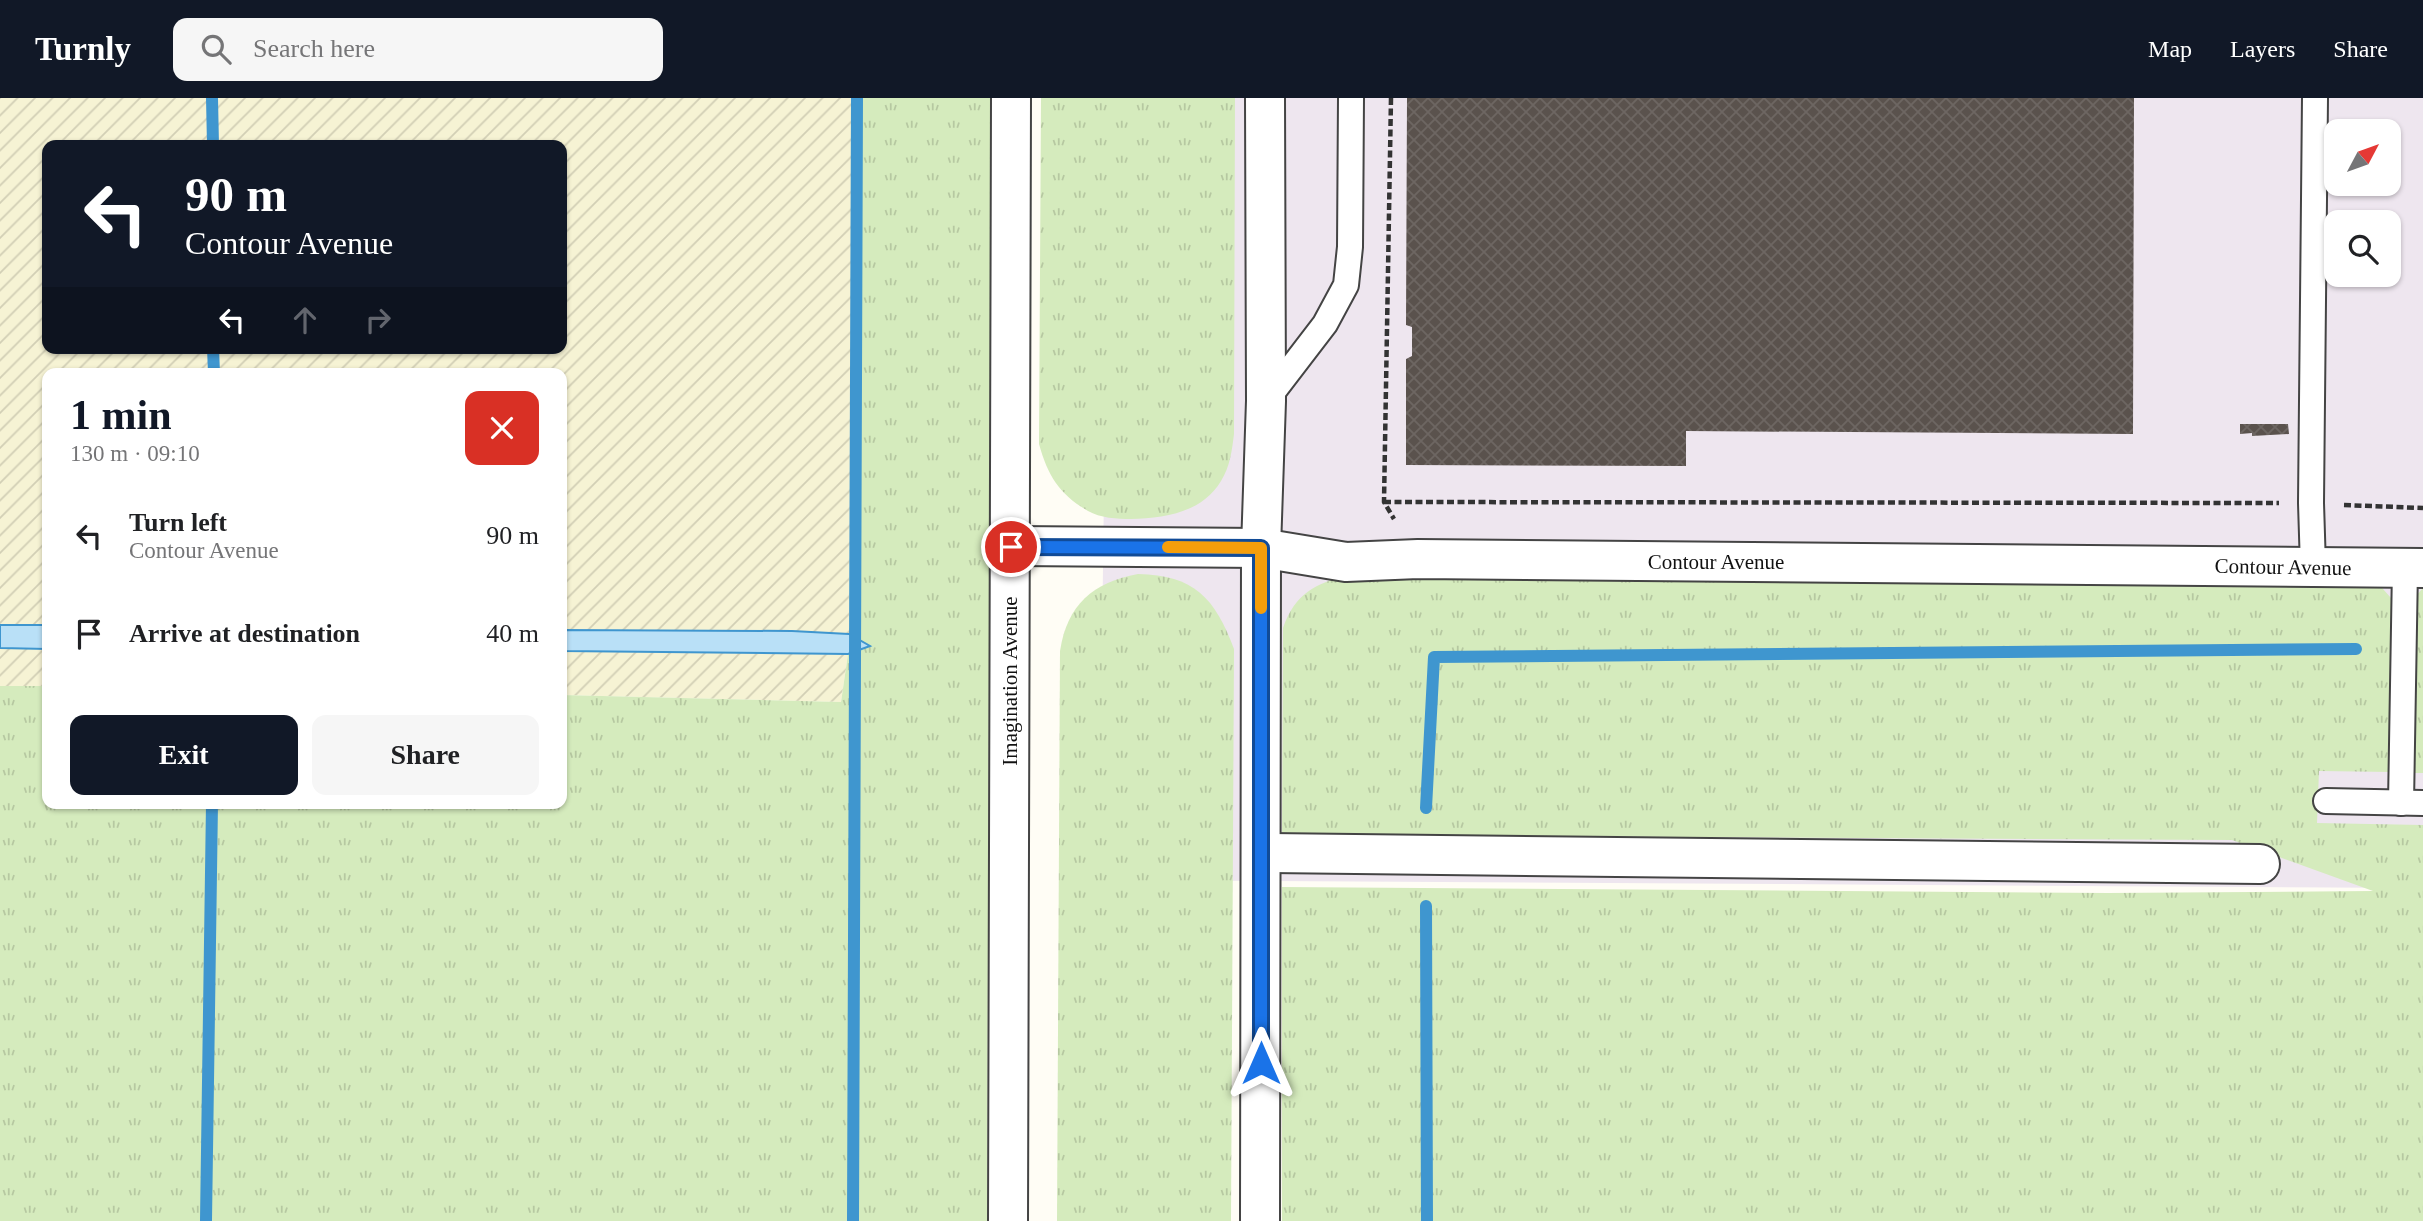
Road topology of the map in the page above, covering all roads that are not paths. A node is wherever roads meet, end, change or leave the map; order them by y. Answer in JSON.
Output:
{"nodes":[{"id":1,"x":1011,"y":98,"type":"edge"},
{"id":2,"x":1265,"y":98,"type":"edge"},
{"id":3,"x":1351,"y":98,"type":"edge"},
{"id":4,"x":2315,"y":98,"type":"edge"},
{"id":5,"x":1266,"y":401,"type":"junction"},
{"id":6,"x":1011,"y":547,"type":"junction"},
{"id":7,"x":1261,"y":548,"type":"junction"},
{"id":8,"x":2314,"y":567,"type":"junction"},
{"id":9,"x":2414,"y":568,"type":"edge"},
{"id":10,"x":2326,"y":801,"type":"dead end"},
{"id":11,"x":2412,"y":803,"type":"edge"},
{"id":12,"x":1262,"y":853,"type":"junction"},
{"id":13,"x":2260,"y":864,"type":"dead end"},
{"id":14,"x":1008,"y":1221,"type":"edge"},
{"id":15,"x":1260,"y":1221,"type":"edge"}],
"edges":[{"from":1,"to":6,"type":"street","name":"Imagination Avenue"},
{"from":2,"to":5,"type":"street"},
{"from":3,"to":5,"type":"lane"},
{"from":4,"to":8,"type":"lane"},
{"from":5,"to":7,"type":"street"},
{"from":6,"to":7,"type":"street","name":"Contour Avenue"},
{"from":6,"to":14,"type":"street","name":"Imagination Avenue"},
{"from":7,"to":8,"type":"street","name":"Contour Avenue"},
{"from":7,"to":12,"type":"street"},
{"from":8,"to":9,"type":"street","name":"Contour Avenue"},
{"from":9,"to":11,"type":"lane"},
{"from":10,"to":11,"type":"lane"},
{"from":12,"to":13,"type":"street"},
{"from":12,"to":15,"type":"street"}]}
